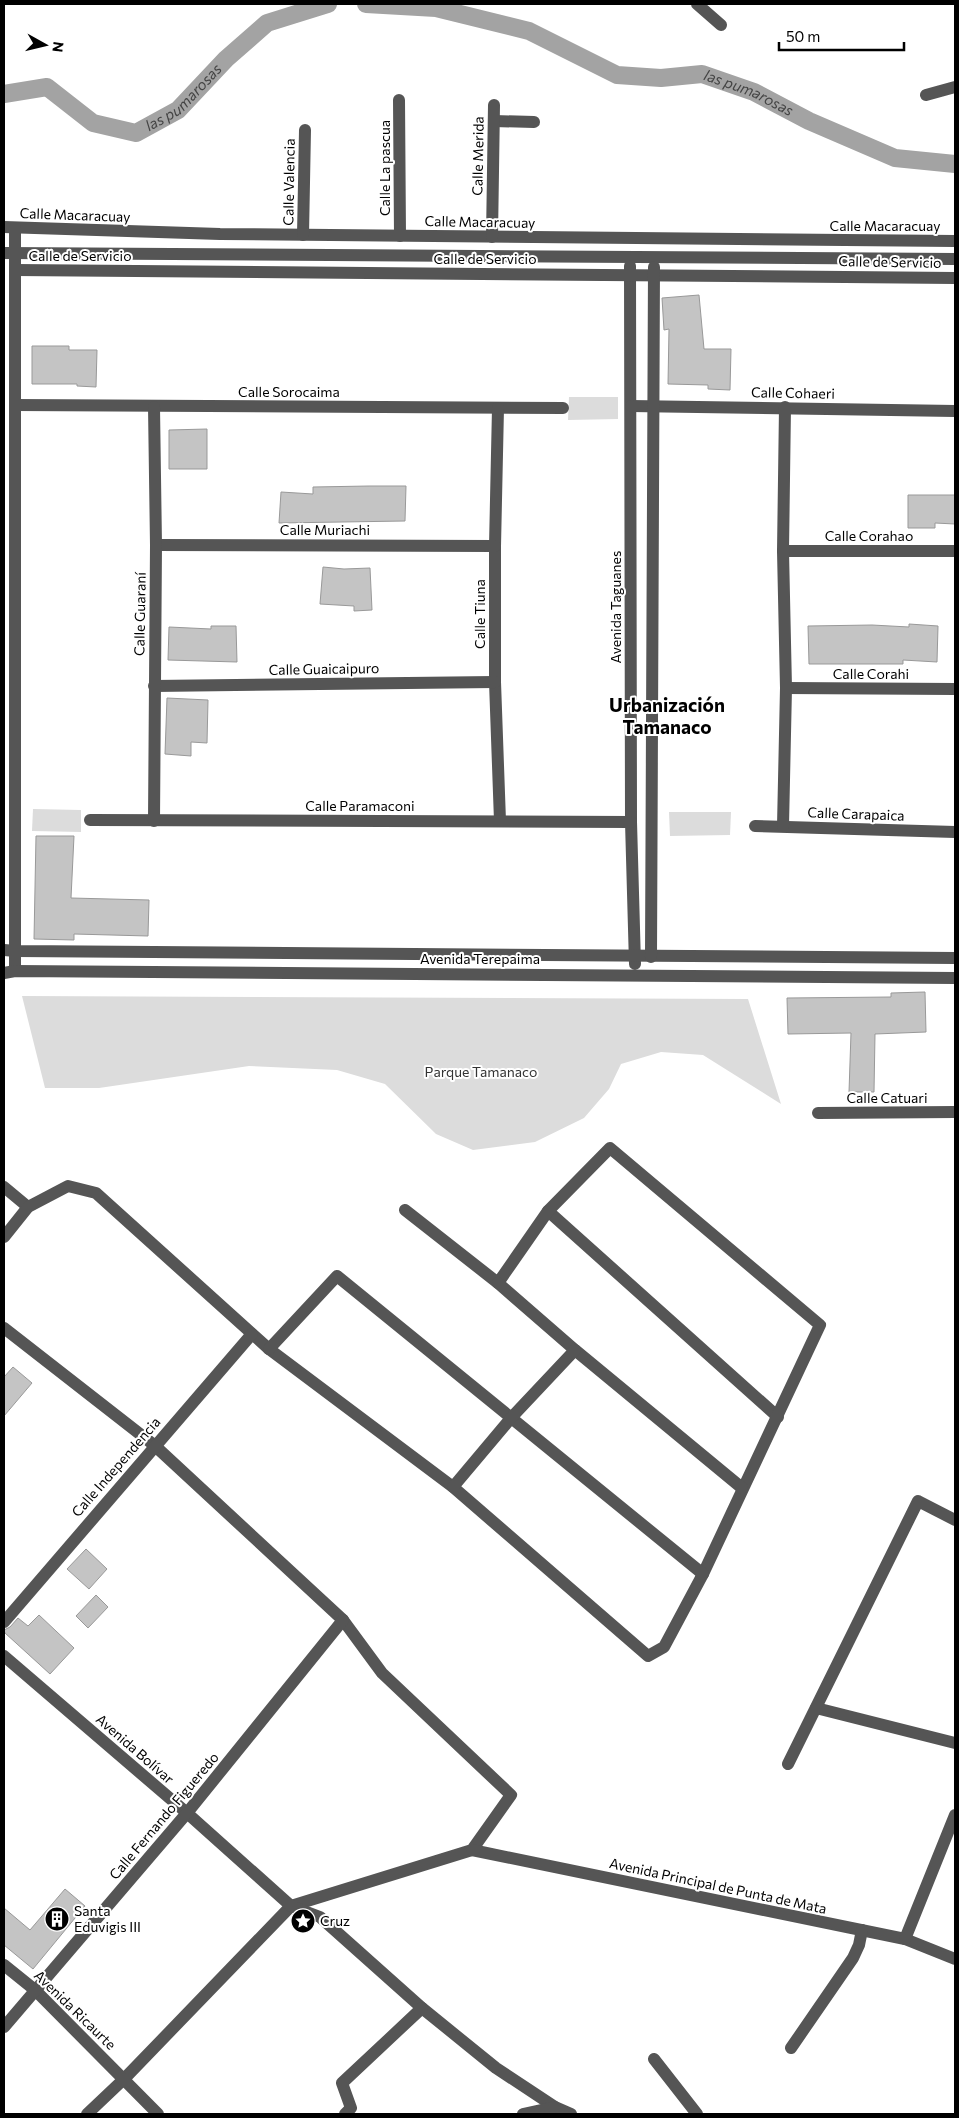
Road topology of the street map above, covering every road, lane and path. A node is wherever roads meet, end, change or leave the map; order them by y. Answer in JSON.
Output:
{"nodes":[{"id":1,"x":697,"y":4,"type":"edge"},
{"id":2,"x":721,"y":26,"type":"dead end"},
{"id":3,"x":955,"y":88,"type":"edge"},
{"id":4,"x":926,"y":95,"type":"dead end"},
{"id":5,"x":399,"y":100,"type":"dead end"},
{"id":6,"x":494,"y":105,"type":"dead end"},
{"id":7,"x":494,"y":121,"type":"junction"},
{"id":8,"x":534,"y":122,"type":"dead end"},
{"id":9,"x":306,"y":130,"type":"dead end"},
{"id":10,"x":9,"y":228,"type":"edge"},
{"id":11,"x":303,"y":235,"type":"junction"},
{"id":12,"x":400,"y":236,"type":"junction"},
{"id":13,"x":492,"y":237,"type":"junction"},
{"id":14,"x":630,"y":239,"type":"junction"},
{"id":15,"x":654,"y":239,"type":"junction"},
{"id":16,"x":955,"y":241,"type":"edge"},
{"id":17,"x":9,"y":253,"type":"edge"},
{"id":18,"x":654,"y":256,"type":"junction"},
{"id":19,"x":630,"y":257,"type":"junction"},
{"id":20,"x":955,"y":259,"type":"edge"},
{"id":21,"x":15,"y":270,"type":"junction"},
{"id":22,"x":630,"y":275,"type":"junction"},
{"id":23,"x":654,"y":275,"type":"junction"},
{"id":24,"x":955,"y":278,"type":"edge"},
{"id":25,"x":16,"y":405,"type":"junction"},
{"id":26,"x":631,"y":406,"type":"junction"},
{"id":27,"x":653,"y":406,"type":"junction"},
{"id":28,"x":154,"y":407,"type":"junction"},
{"id":29,"x":498,"y":408,"type":"junction"},
{"id":30,"x":563,"y":408,"type":"dead end"},
{"id":31,"x":785,"y":408,"type":"junction"},
{"id":32,"x":955,"y":411,"type":"edge"},
{"id":33,"x":156,"y":545,"type":"junction"},
{"id":34,"x":494,"y":546,"type":"junction"},
{"id":35,"x":784,"y":551,"type":"junction"},
{"id":36,"x":955,"y":552,"type":"edge"},
{"id":37,"x":495,"y":682,"type":"junction"},
{"id":38,"x":154,"y":686,"type":"junction"},
{"id":39,"x":786,"y":688,"type":"junction"},
{"id":40,"x":955,"y":689,"type":"edge"},
{"id":41,"x":90,"y":820,"type":"dead end"},
{"id":42,"x":500,"y":820,"type":"junction"},
{"id":43,"x":154,"y":821,"type":"junction"},
{"id":44,"x":631,"y":822,"type":"junction"},
{"id":45,"x":755,"y":826,"type":"dead end"},
{"id":46,"x":783,"y":826,"type":"junction"},
{"id":47,"x":955,"y":832,"type":"edge"},
{"id":48,"x":10,"y":950,"type":"edge"},
{"id":49,"x":634,"y":957,"type":"junction"},
{"id":50,"x":651,"y":957,"type":"junction"},
{"id":51,"x":955,"y":958,"type":"edge"},
{"id":52,"x":9,"y":972,"type":"edge"},
{"id":53,"x":635,"y":975,"type":"junction"},
{"id":54,"x":955,"y":978,"type":"edge"},
{"id":55,"x":955,"y":1112,"type":"edge"},
{"id":56,"x":818,"y":1113,"type":"dead end"},
{"id":57,"x":4,"y":1187,"type":"edge"},
{"id":58,"x":28,"y":1207,"type":"junction"},
{"id":59,"x":405,"y":1210,"type":"dead end"},
{"id":60,"x":548,"y":1211,"type":"junction"},
{"id":61,"x":4,"y":1237,"type":"edge"},
{"id":62,"x":498,"y":1283,"type":"junction"},
{"id":63,"x":4,"y":1328,"type":"edge"},
{"id":64,"x":252,"y":1334,"type":"junction"},
{"id":65,"x":269,"y":1349,"type":"junction"},
{"id":66,"x":575,"y":1350,"type":"junction"},
{"id":67,"x":778,"y":1417,"type":"junction"},
{"id":68,"x":511,"y":1418,"type":"junction"},
{"id":69,"x":154,"y":1445,"type":"junction"},
{"id":70,"x":453,"y":1487,"type":"junction"},
{"id":71,"x":742,"y":1488,"type":"junction"},
{"id":72,"x":955,"y":1520,"type":"edge"},
{"id":73,"x":703,"y":1574,"type":"junction"},
{"id":74,"x":343,"y":1620,"type":"junction"},
{"id":75,"x":4,"y":1622,"type":"edge"},
{"id":76,"x":4,"y":1656,"type":"edge"},
{"id":77,"x":816,"y":1708,"type":"junction"},
{"id":78,"x":955,"y":1743,"type":"edge"},
{"id":79,"x":788,"y":1764,"type":"dead end"},
{"id":80,"x":187,"y":1813,"type":"junction"},
{"id":81,"x":955,"y":1815,"type":"edge"},
{"id":82,"x":472,"y":1850,"type":"junction"},
{"id":83,"x":290,"y":1906,"type":"junction"},
{"id":84,"x":862,"y":1930,"type":"junction"},
{"id":85,"x":905,"y":1939,"type":"junction"},
{"id":86,"x":955,"y":1958,"type":"edge"},
{"id":87,"x":4,"y":1965,"type":"edge"},
{"id":88,"x":35,"y":1990,"type":"junction"},
{"id":89,"x":422,"y":2008,"type":"junction"},
{"id":90,"x":4,"y":2027,"type":"edge"},
{"id":91,"x":791,"y":2048,"type":"dead end"},
{"id":92,"x":654,"y":2060,"type":"dead end"},
{"id":93,"x":124,"y":2079,"type":"junction"},
{"id":94,"x":555,"y":2107,"type":"junction"},
{"id":95,"x":352,"y":2112,"type":"edge"},
{"id":96,"x":87,"y":2114,"type":"edge"},
{"id":97,"x":158,"y":2114,"type":"edge"},
{"id":98,"x":523,"y":2114,"type":"edge"},
{"id":99,"x":571,"y":2114,"type":"edge"},
{"id":100,"x":697,"y":2114,"type":"edge"}],
"edges":[{"from":1,"to":2,"type":"street"},
{"from":3,"to":4,"type":"street"},
{"from":5,"to":12,"type":"street","name":"Calle La pascua"},
{"from":6,"to":7,"type":"street","name":"Calle Merida"},
{"from":7,"to":8,"type":"street"},
{"from":7,"to":13,"type":"street","name":"Calle Merida"},
{"from":9,"to":11,"type":"street","name":"Calle Valencia"},
{"from":10,"to":11,"type":"street","name":"Calle Macaracuay"},
{"from":10,"to":17,"type":"street"},
{"from":11,"to":12,"type":"street","name":"Calle Macaracuay"},
{"from":12,"to":13,"type":"street","name":"Calle Macaracuay"},
{"from":13,"to":14,"type":"street","name":"Calle Macaracuay"},
{"from":14,"to":15,"type":"street","name":"Calle Macaracuay"},
{"from":14,"to":19,"type":"street","name":"Avenida Taguanes"},
{"from":15,"to":16,"type":"street","name":"Calle Macaracuay"},
{"from":15,"to":18,"type":"street"},
{"from":17,"to":19,"type":"street"},
{"from":17,"to":21,"type":"street"},
{"from":18,"to":19,"type":"street"},
{"from":18,"to":20,"type":"street"},
{"from":18,"to":23,"type":"street"},
{"from":19,"to":22,"type":"street","name":"Avenida Taguanes"},
{"from":21,"to":22,"type":"street","name":"Calle de Servicio"},
{"from":21,"to":25,"type":"street"},
{"from":22,"to":23,"type":"street","name":"Calle de Servicio"},
{"from":22,"to":26,"type":"street","name":"Avenida Taguanes"},
{"from":23,"to":24,"type":"street","name":"Calle de Servicio"},
{"from":23,"to":27,"type":"street"},
{"from":25,"to":28,"type":"street","name":"Calle Sorocaima"},
{"from":25,"to":48,"type":"street"},
{"from":26,"to":27,"type":"street","name":"Calle Cohaeri"},
{"from":26,"to":44,"type":"street","name":"Avenida Taguanes"},
{"from":27,"to":31,"type":"street","name":"Calle Cohaeri"},
{"from":27,"to":50,"type":"street"},
{"from":28,"to":29,"type":"street","name":"Calle Sorocaima"},
{"from":28,"to":33,"type":"street","name":"Calle Guaraní"},
{"from":29,"to":30,"type":"street","name":"Calle Sorocaima"},
{"from":29,"to":34,"type":"street","name":"Calle Tiuna"},
{"from":31,"to":32,"type":"street","name":"Calle Cohaeri"},
{"from":31,"to":35,"type":"street"},
{"from":33,"to":34,"type":"street","name":"Calle Muriachi"},
{"from":33,"to":38,"type":"street","name":"Calle Guaraní"},
{"from":34,"to":37,"type":"street","name":"Calle Tiuna"},
{"from":35,"to":36,"type":"street","name":"Calle Corahao"},
{"from":35,"to":39,"type":"street"},
{"from":37,"to":38,"type":"street","name":"Calle Guaicaipuro"},
{"from":37,"to":42,"type":"street","name":"Calle Tiuna"},
{"from":38,"to":43,"type":"street","name":"Calle Guaraní"},
{"from":39,"to":40,"type":"street","name":"Calle Corahi"},
{"from":39,"to":46,"type":"street"},
{"from":41,"to":43,"type":"street","name":"Calle Paramaconi"},
{"from":42,"to":43,"type":"street","name":"Calle Paramaconi"},
{"from":42,"to":44,"type":"street","name":"Calle Paramaconi"},
{"from":44,"to":49,"type":"street","name":"Avenida Taguanes"},
{"from":45,"to":46,"type":"street","name":"Calle Carapaica"},
{"from":46,"to":47,"type":"street","name":"Calle Carapaica"},
{"from":48,"to":49,"type":"street","name":"Avenida Terepaima"},
{"from":48,"to":52,"type":"street"},
{"from":49,"to":50,"type":"street","name":"Avenida Terepaima"},
{"from":49,"to":53,"type":"street","name":"Avenida Taguanes"},
{"from":50,"to":51,"type":"street","name":"Avenida Terepaima"},
{"from":52,"to":53,"type":"street","name":"Avenida Terepaima"},
{"from":53,"to":54,"type":"street","name":"Avenida Terepaima"},
{"from":55,"to":56,"type":"street","name":"Calle Catuari"},
{"from":57,"to":58,"type":"street"},
{"from":58,"to":61,"type":"street"},
{"from":58,"to":64,"type":"street"},
{"from":59,"to":62,"type":"street"},
{"from":60,"to":62,"type":"street"},
{"from":60,"to":67,"type":"street"},
{"from":60,"to":67,"type":"street"},
{"from":62,"to":66,"type":"street"},
{"from":63,"to":69,"type":"street"},
{"from":64,"to":65,"type":"street"},
{"from":64,"to":69,"type":"street","name":"Calle Independencia"},
{"from":65,"to":68,"type":"street"},
{"from":65,"to":70,"type":"street"},
{"from":66,"to":68,"type":"street"},
{"from":66,"to":71,"type":"street"},
{"from":67,"to":71,"type":"street"},
{"from":68,"to":70,"type":"street"},
{"from":68,"to":73,"type":"street"},
{"from":69,"to":74,"type":"street"},
{"from":69,"to":75,"type":"street","name":"Calle Independencia"},
{"from":70,"to":73,"type":"street"},
{"from":71,"to":73,"type":"street"},
{"from":72,"to":77,"type":"street"},
{"from":74,"to":80,"type":"street","name":"Calle Fernando Figueredo"},
{"from":74,"to":82,"type":"street"},
{"from":76,"to":80,"type":"street","name":"Avenida Bolívar"},
{"from":77,"to":78,"type":"street"},
{"from":77,"to":79,"type":"street"},
{"from":80,"to":83,"type":"street","name":"Avenida Bolívar"},
{"from":80,"to":88,"type":"street","name":"Calle Fernando Figueredo"},
{"from":81,"to":85,"type":"street"},
{"from":82,"to":83,"type":"street"},
{"from":82,"to":84,"type":"street","name":"Avenida Principal de Punta de Mata"},
{"from":83,"to":89,"type":"street"},
{"from":83,"to":93,"type":"street"},
{"from":84,"to":85,"type":"street","name":"Avenida Principal de Punta de Mata"},
{"from":84,"to":91,"type":"street"},
{"from":85,"to":86,"type":"street","name":"Avenida Principal de Punta de Mata"},
{"from":87,"to":88,"type":"street","name":"Avenida Ricaurte"},
{"from":88,"to":90,"type":"street","name":"Calle Fernando Figueredo"},
{"from":88,"to":93,"type":"street","name":"Avenida Ricaurte"},
{"from":89,"to":94,"type":"street"},
{"from":89,"to":95,"type":"street"},
{"from":92,"to":100,"type":"street"},
{"from":93,"to":96,"type":"street"},
{"from":93,"to":97,"type":"street","name":"Avenida Ricaurte"},
{"from":94,"to":98,"type":"street"},
{"from":94,"to":99,"type":"street"}]}
